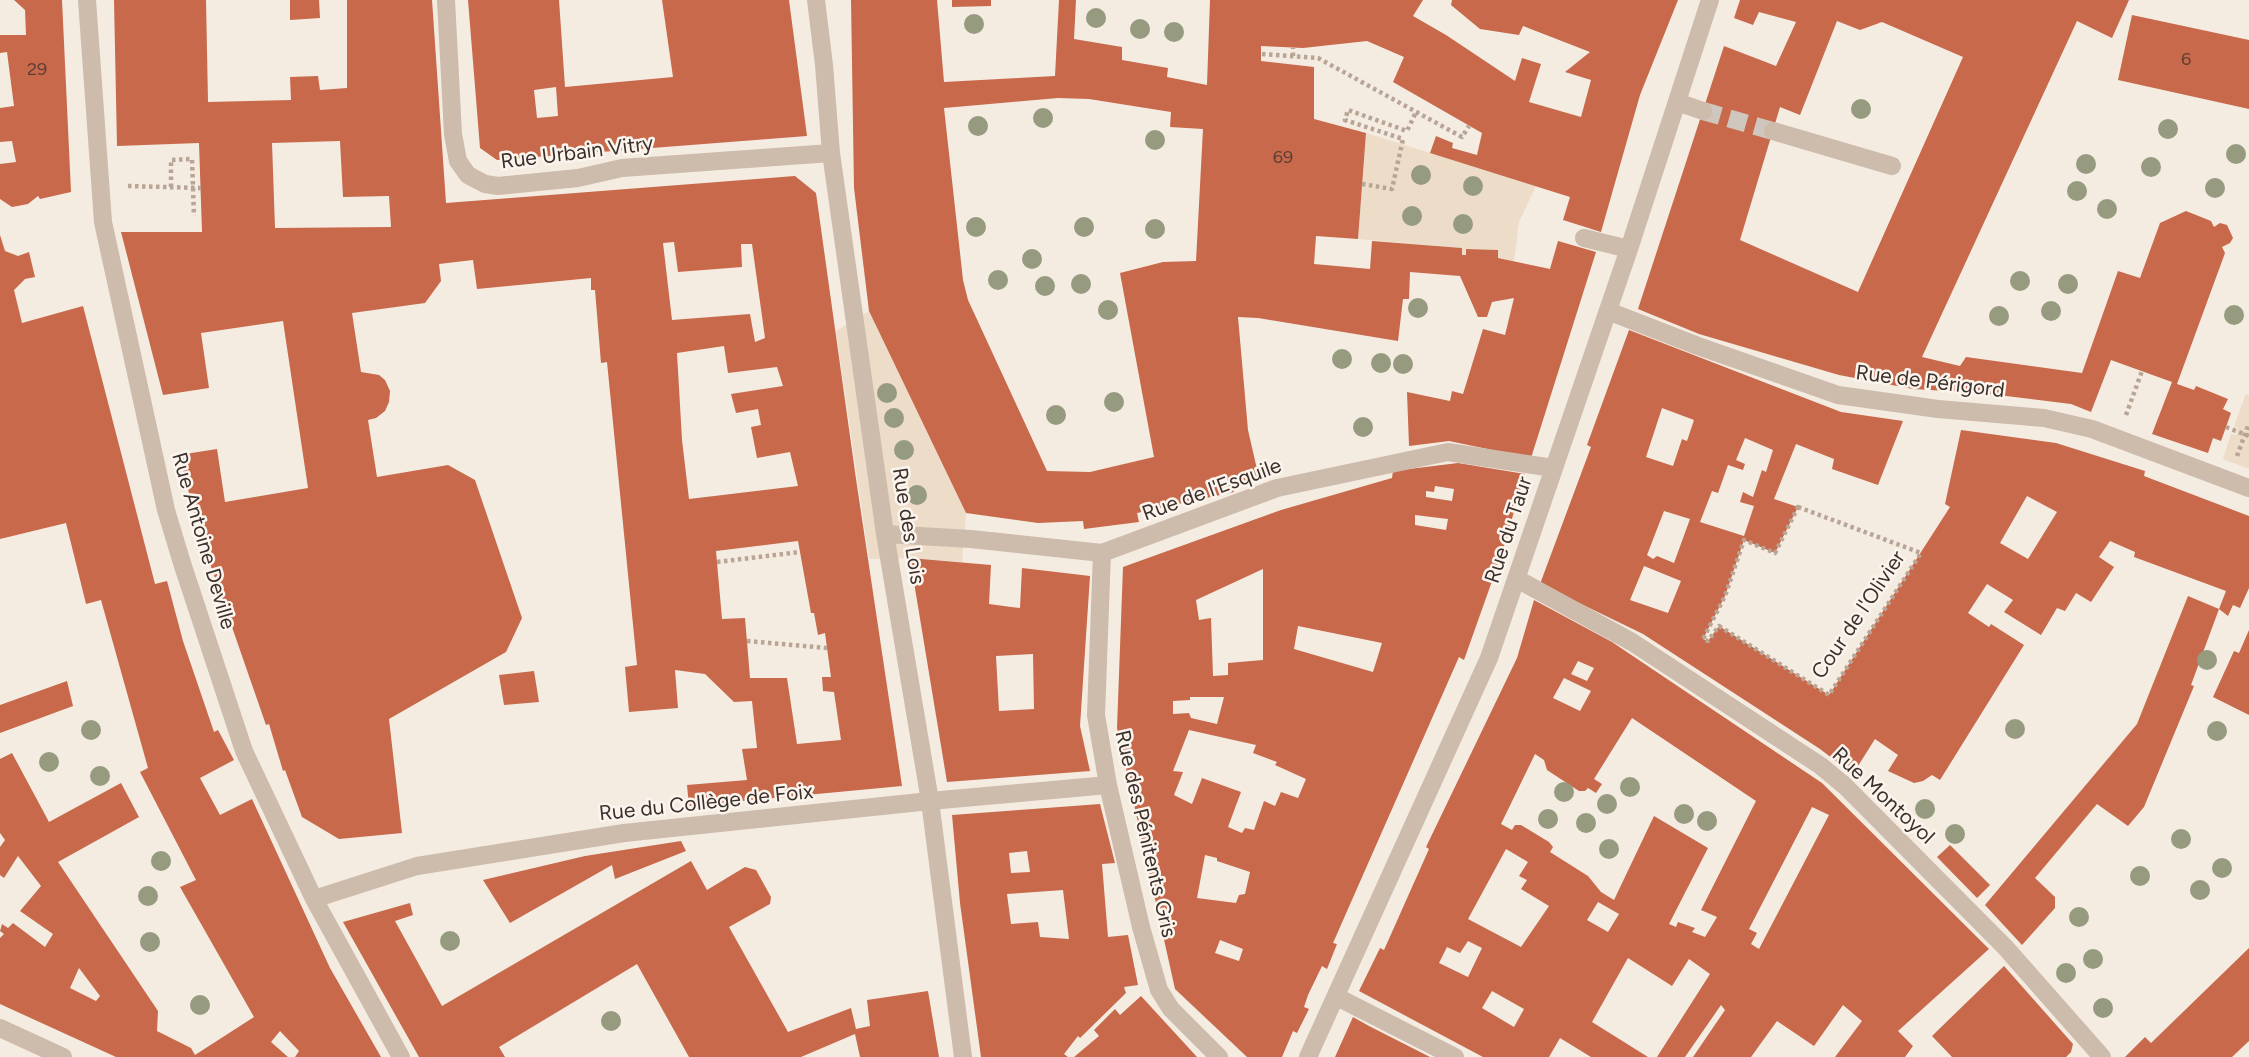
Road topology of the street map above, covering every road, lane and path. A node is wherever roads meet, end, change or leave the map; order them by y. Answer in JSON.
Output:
{"nodes":[{"id":1,"x":87,"y":0,"type":"edge"},
{"id":2,"x":446,"y":0,"type":"edge"},
{"id":3,"x":816,"y":0,"type":"edge"},
{"id":4,"x":1710,"y":0,"type":"edge"},
{"id":5,"x":1293,"y":48,"type":"dead end"},
{"id":6,"x":1262,"y":54,"type":"dead end"},
{"id":7,"x":1293,"y":56,"type":"junction"},
{"id":8,"x":1677,"y":102,"type":"junction"},
{"id":9,"x":1703,"y":111,"type":"tunnel mouth"},
{"id":10,"x":1416,"y":112,"type":"junction"},
{"id":11,"x":1469,"y":126,"type":"dead end"},
{"id":12,"x":1773,"y":131,"type":"tunnel mouth"},
{"id":13,"x":831,"y":153,"type":"junction"},
{"id":14,"x":1892,"y":166,"type":"dead end"},
{"id":15,"x":1362,"y":184,"type":"dead end"},
{"id":16,"x":120,"y":186,"type":"dead end"},
{"id":17,"x":171,"y":187,"type":"junction"},
{"id":18,"x":194,"y":188,"type":"junction"},
{"id":19,"x":201,"y":188,"type":"dead end"},
{"id":20,"x":194,"y":216,"type":"dead end"},
{"id":21,"x":1584,"y":238,"type":"dead end"},
{"id":22,"x":1629,"y":249,"type":"junction"},
{"id":23,"x":1608,"y":311,"type":"junction"},
{"id":24,"x":2142,"y":371,"type":"dead end"},
{"id":25,"x":2123,"y":423,"type":"dead end"},
{"id":26,"x":2226,"y":427,"type":"dead end"},
{"id":27,"x":2249,"y":436,"type":"edge"},
{"id":28,"x":1553,"y":468,"type":"junction"},
{"id":29,"x":2249,"y":488,"type":"edge"},
{"id":30,"x":1798,"y":507,"type":"joint"},
{"id":31,"x":885,"y":534,"type":"junction"},
{"id":32,"x":800,"y":552,"type":"dead end"},
{"id":33,"x":1102,"y":553,"type":"junction"},
{"id":34,"x":718,"y":562,"type":"dead end"},
{"id":35,"x":1517,"y":579,"type":"junction"},
{"id":36,"x":747,"y":641,"type":"dead end"},
{"id":37,"x":827,"y":648,"type":"dead end"},
{"id":38,"x":1108,"y":785,"type":"junction"},
{"id":39,"x":930,"y":801,"type":"junction"},
{"id":40,"x":314,"y":899,"type":"junction"},
{"id":41,"x":1337,"y":997,"type":"junction"},
{"id":42,"x":0,"y":1028,"type":"edge"},
{"id":43,"x":2096,"y":1055,"type":"edge"},
{"id":44,"x":64,"y":1057,"type":"edge"},
{"id":45,"x":401,"y":1057,"type":"edge"},
{"id":46,"x":963,"y":1057,"type":"edge"},
{"id":47,"x":1219,"y":1057,"type":"edge"},
{"id":48,"x":1308,"y":1057,"type":"edge"},
{"id":49,"x":1455,"y":1057,"type":"edge"}],
"edges":[{"from":1,"to":40,"type":"street","name":"Rue Antoine Deville"},
{"from":2,"to":13,"type":"street","name":"Rue Urbain Vitry"},
{"from":3,"to":13,"type":"street","name":"Rue des Lois"},
{"from":4,"to":8,"type":"street","name":"Rue du Taur"},
{"from":5,"to":7,"type":"path"},
{"from":6,"to":7,"type":"path"},
{"from":7,"to":10,"type":"path"},
{"from":8,"to":9,"type":"street"},
{"from":8,"to":22,"type":"street","name":"Rue du Taur"},
{"from":10,"to":11,"type":"path"},
{"from":10,"to":15,"type":"path"},
{"from":12,"to":14,"type":"street"},
{"from":13,"to":31,"type":"street","name":"Rue des Lois"},
{"from":16,"to":17,"type":"path"},
{"from":17,"to":18,"type":"path"},
{"from":17,"to":18,"type":"path"},
{"from":18,"to":19,"type":"path"},
{"from":18,"to":20,"type":"path"},
{"from":21,"to":22,"type":"street"},
{"from":22,"to":23,"type":"street","name":"Rue du Taur"},
{"from":23,"to":28,"type":"street","name":"Rue du Taur"},
{"from":23,"to":29,"type":"street","name":"Rue de Périgord"},
{"from":24,"to":25,"type":"path"},
{"from":26,"to":27,"type":"path"},
{"from":28,"to":33,"type":"street","name":"Rue de l'Esquile"},
{"from":28,"to":35,"type":"street","name":"Rue du Taur"},
{"from":30,"to":30,"type":"path","name":"Cour de l'Olivier"},
{"from":31,"to":33,"type":"street","name":"Rue de l'Esquile"},
{"from":31,"to":39,"type":"street","name":"Rue des Lois"},
{"from":32,"to":34,"type":"path"},
{"from":33,"to":38,"type":"street","name":"Rue des Pénitents Gris"},
{"from":35,"to":41,"type":"street","name":"Rue du Taur"},
{"from":35,"to":43,"type":"street","name":"Rue Montoyol"},
{"from":36,"to":37,"type":"path"},
{"from":38,"to":39,"type":"street","name":"Rue du Collège de Foix"},
{"from":38,"to":47,"type":"street","name":"Rue des Pénitents Gris"},
{"from":39,"to":40,"type":"street","name":"Rue du Collège de Foix"},
{"from":39,"to":46,"type":"street","name":"Rue des Lois"},
{"from":40,"to":45,"type":"street","name":"Rue Antoine Deville"},
{"from":41,"to":48,"type":"street","name":"Rue du Taur"},
{"from":41,"to":49,"type":"street"},
{"from":42,"to":44,"type":"street"}]}
